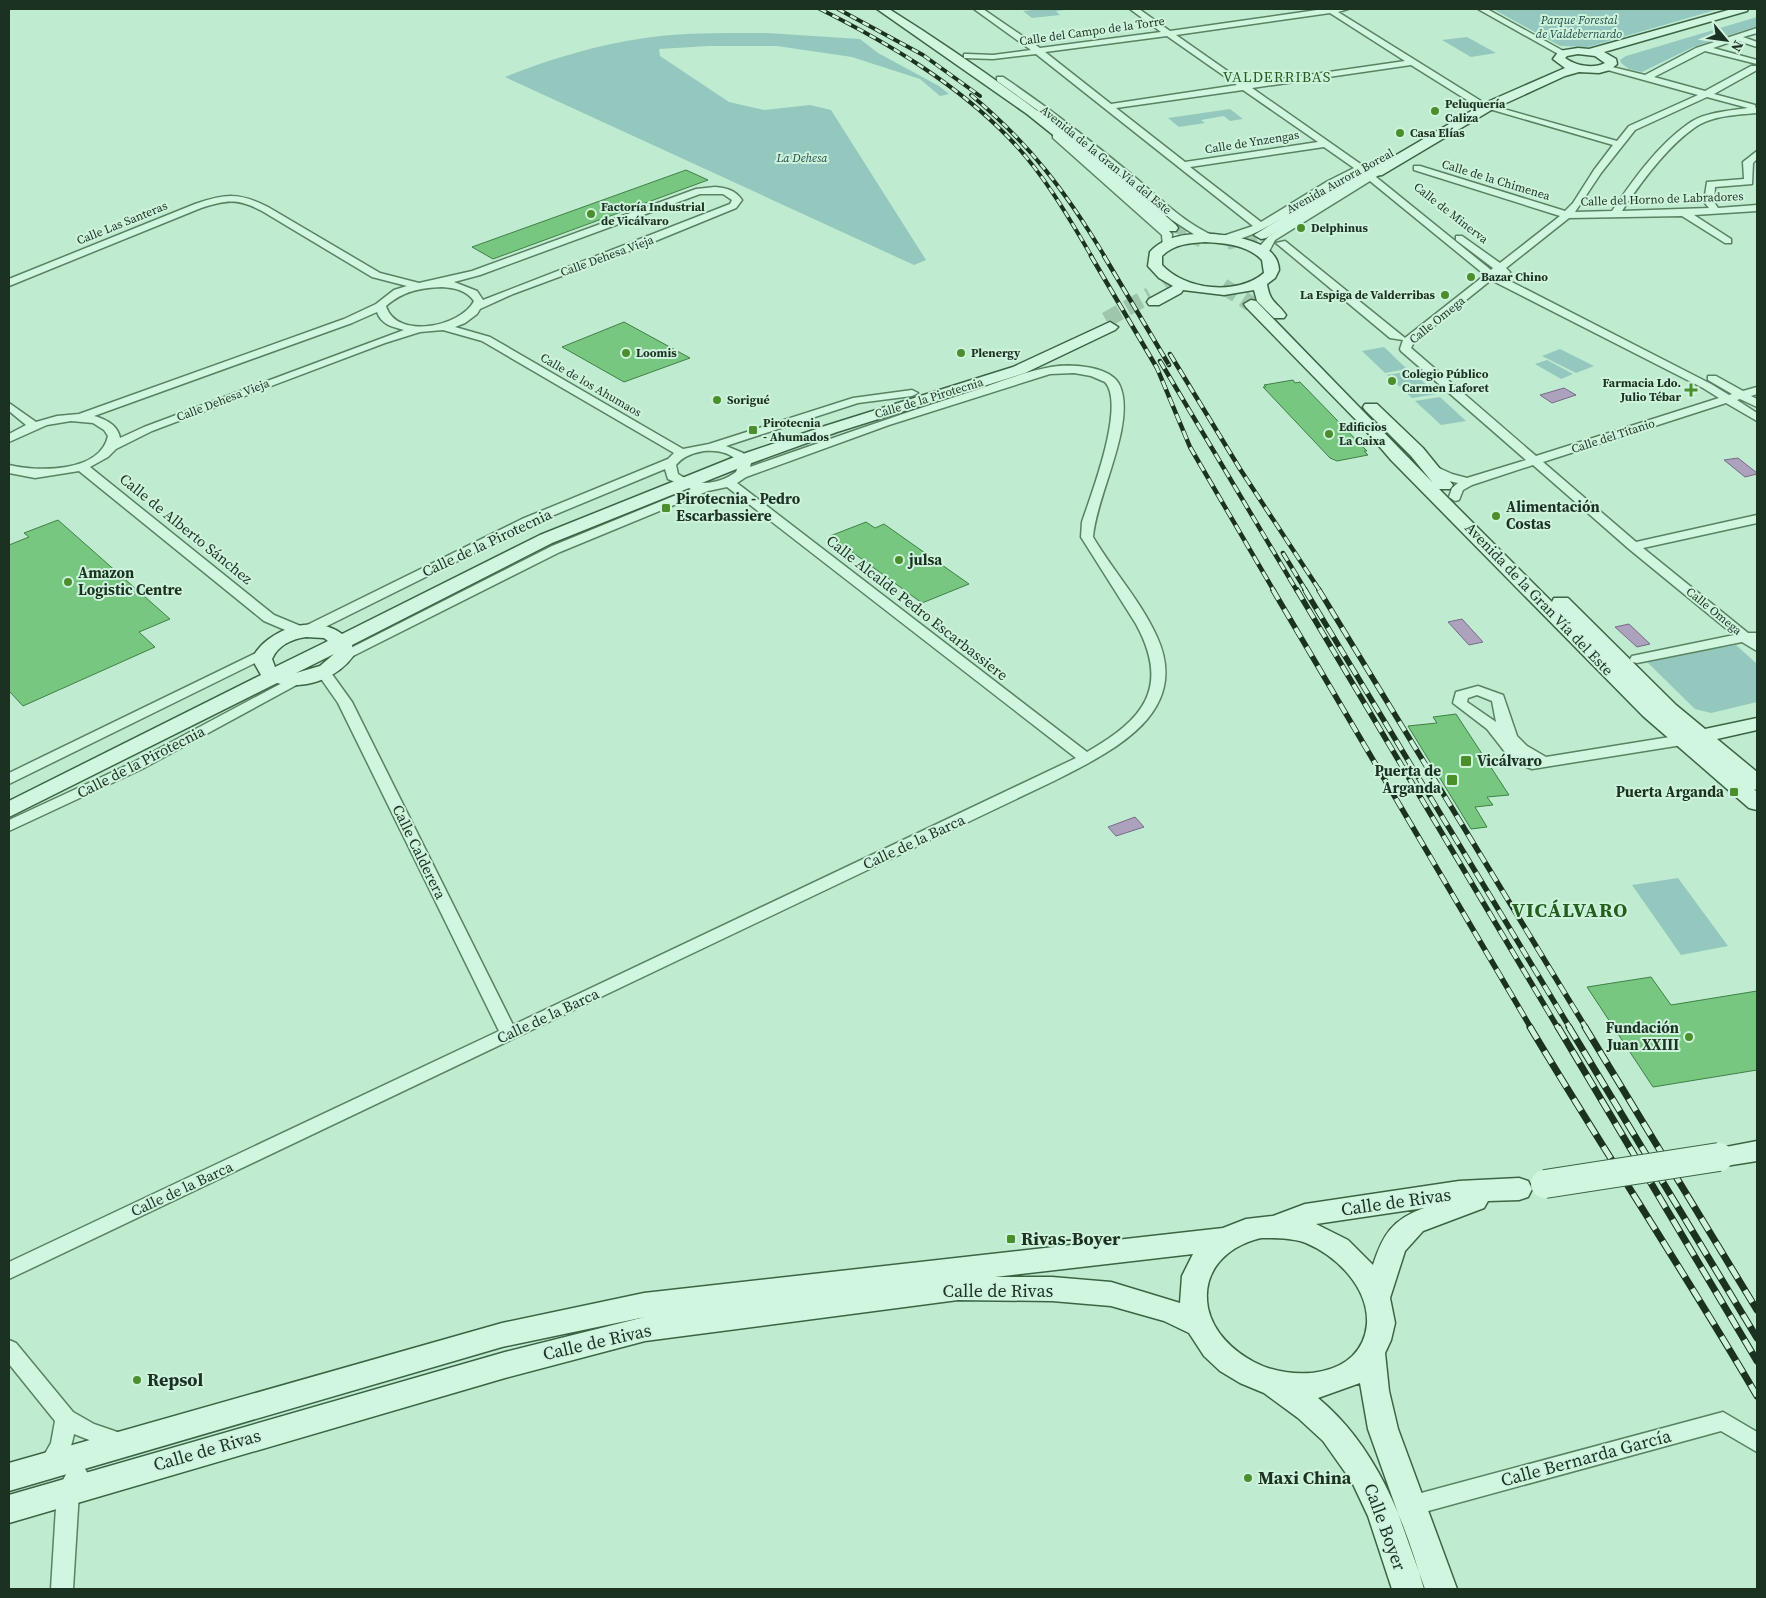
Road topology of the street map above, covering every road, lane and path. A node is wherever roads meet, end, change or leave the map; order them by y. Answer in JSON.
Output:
{"nodes":[{"id":1,"x":882,"y":9,"type":"edge"},
{"id":2,"x":894,"y":9,"type":"edge"},
{"id":3,"x":978,"y":9,"type":"edge"},
{"id":4,"x":1134,"y":9,"type":"edge"},
{"id":5,"x":1148,"y":9,"type":"edge"},
{"id":6,"x":1344,"y":9,"type":"edge"},
{"id":7,"x":1482,"y":9,"type":"edge"},
{"id":8,"x":1743,"y":9,"type":"edge"},
{"id":9,"x":1330,"y":10,"type":"edge"},
{"id":10,"x":1757,"y":12,"type":"edge"},
{"id":11,"x":1757,"y":30,"type":"edge"},
{"id":12,"x":1181,"y":31,"type":"junction"},
{"id":13,"x":1168,"y":33,"type":"junction"},
{"id":14,"x":1735,"y":37,"type":"junction"},
{"id":15,"x":1757,"y":45,"type":"edge"},
{"id":16,"x":1706,"y":48,"type":"junction"},
{"id":17,"x":1038,"y":51,"type":"junction"},
{"id":18,"x":1590,"y":52,"type":"junction"},
{"id":19,"x":967,"y":56,"type":"junction"},
{"id":20,"x":993,"y":57,"type":"junction"},
{"id":21,"x":1562,"y":57,"type":"junction"},
{"id":22,"x":1414,"y":62,"type":"junction"},
{"id":23,"x":1607,"y":62,"type":"junction"},
{"id":24,"x":1756,"y":65,"type":"edge"},
{"id":25,"x":1580,"y":68,"type":"junction"},
{"id":26,"x":996,"y":76,"type":"junction"},
{"id":27,"x":1646,"y":78,"type":"junction"},
{"id":28,"x":1255,"y":84,"type":"junction"},
{"id":29,"x":1243,"y":86,"type":"junction"},
{"id":30,"x":1704,"y":95,"type":"junction"},
{"id":31,"x":1483,"y":102,"type":"junction"},
{"id":32,"x":1731,"y":102,"type":"junction"},
{"id":33,"x":1108,"y":107,"type":"junction"},
{"id":34,"x":1757,"y":109,"type":"edge"},
{"id":35,"x":1740,"y":112,"type":"junction"},
{"id":36,"x":1324,"y":144,"type":"junction"},
{"id":37,"x":1618,"y":144,"type":"junction"},
{"id":38,"x":1757,"y":154,"type":"edge"},
{"id":39,"x":1183,"y":166,"type":"junction"},
{"id":40,"x":1416,"y":168,"type":"dead end"},
{"id":41,"x":1369,"y":171,"type":"junction"},
{"id":42,"x":1385,"y":190,"type":"junction"},
{"id":43,"x":1346,"y":192,"type":"junction"},
{"id":44,"x":1757,"y":208,"type":"edge"},
{"id":45,"x":1716,"y":211,"type":"junction"},
{"id":46,"x":1684,"y":212,"type":"junction"},
{"id":47,"x":1615,"y":214,"type":"junction"},
{"id":48,"x":1568,"y":215,"type":"junction"},
{"id":49,"x":1173,"y":227,"type":"tunnel mouth"},
{"id":50,"x":1260,"y":230,"type":"junction"},
{"id":51,"x":1728,"y":241,"type":"dead end"},
{"id":52,"x":1215,"y":243,"type":"junction"},
{"id":53,"x":1281,"y":243,"type":"dead end"},
{"id":54,"x":1250,"y":267,"type":"junction"},
{"id":55,"x":1186,"y":272,"type":"junction"},
{"id":56,"x":1496,"y":273,"type":"junction"},
{"id":57,"x":376,"y":275,"type":"junction"},
{"id":58,"x":9,"y":283,"type":"edge"},
{"id":59,"x":432,"y":284,"type":"junction"},
{"id":60,"x":420,"y":285,"type":"junction"},
{"id":61,"x":1152,"y":299,"type":"tunnel mouth"},
{"id":62,"x":384,"y":302,"type":"junction"},
{"id":63,"x":475,"y":310,"type":"junction"},
{"id":64,"x":442,"y":327,"type":"junction"},
{"id":65,"x":421,"y":329,"type":"junction"},
{"id":66,"x":1400,"y":338,"type":"dead end"},
{"id":67,"x":486,"y":339,"type":"junction"},
{"id":68,"x":1757,"y":390,"type":"edge"},
{"id":69,"x":912,"y":394,"type":"junction"},
{"id":70,"x":1743,"y":395,"type":"junction"},
{"id":71,"x":1729,"y":399,"type":"junction"},
{"id":72,"x":1757,"y":404,"type":"edge"},
{"id":73,"x":9,"y":406,"type":"edge"},
{"id":74,"x":79,"y":418,"type":"junction"},
{"id":75,"x":1757,"y":418,"type":"edge"},
{"id":76,"x":33,"y":426,"type":"junction"},
{"id":77,"x":9,"y":439,"type":"edge"},
{"id":78,"x":112,"y":446,"type":"junction"},
{"id":79,"x":710,"y":447,"type":"junction"},
{"id":80,"x":682,"y":453,"type":"junction"},
{"id":81,"x":1397,"y":456,"type":"junction"},
{"id":82,"x":1535,"y":461,"type":"junction"},
{"id":83,"x":740,"y":462,"type":"junction"},
{"id":84,"x":82,"y":466,"type":"junction"},
{"id":85,"x":1428,"y":467,"type":"junction"},
{"id":86,"x":9,"y":469,"type":"edge"},
{"id":87,"x":676,"y":474,"type":"junction"},
{"id":88,"x":37,"y":475,"type":"junction"},
{"id":89,"x":729,"y":482,"type":"junction"},
{"id":90,"x":1468,"y":482,"type":"junction"},
{"id":91,"x":9,"y":483,"type":"edge"},
{"id":92,"x":706,"y":487,"type":"junction"},
{"id":93,"x":1455,"y":498,"type":"junction"},
{"id":94,"x":1757,"y":519,"type":"edge"},
{"id":95,"x":1633,"y":546,"type":"junction"},
{"id":96,"x":269,"y":618,"type":"junction"},
{"id":97,"x":304,"y":632,"type":"junction"},
{"id":98,"x":1751,"y":635,"type":"edge"},
{"id":99,"x":338,"y":644,"type":"junction"},
{"id":100,"x":1757,"y":648,"type":"edge"},
{"id":101,"x":1638,"y":659,"type":"dead end"},
{"id":102,"x":269,"y":660,"type":"junction"},
{"id":103,"x":324,"y":673,"type":"junction"},
{"id":104,"x":298,"y":679,"type":"junction"},
{"id":105,"x":1757,"y":724,"type":"edge"},
{"id":106,"x":1691,"y":738,"type":"junction"},
{"id":107,"x":1086,"y":759,"type":"junction"},
{"id":108,"x":1542,"y":761,"type":"junction"},
{"id":109,"x":9,"y":780,"type":"edge"},
{"id":110,"x":1757,"y":783,"type":"edge"},
{"id":111,"x":9,"y":797,"type":"edge"},
{"id":112,"x":1757,"y":803,"type":"edge"},
{"id":113,"x":9,"y":810,"type":"edge"},
{"id":114,"x":9,"y":826,"type":"edge"},
{"id":115,"x":509,"y":1035,"type":"junction"},
{"id":116,"x":1757,"y":1151,"type":"edge"},
{"id":117,"x":1519,"y":1189,"type":"junction"},
{"id":118,"x":1274,"y":1227,"type":"junction"},
{"id":119,"x":1225,"y":1239,"type":"junction"},
{"id":120,"x":9,"y":1271,"type":"edge"},
{"id":121,"x":1377,"y":1297,"type":"junction"},
{"id":122,"x":1199,"y":1324,"type":"junction"},
{"id":123,"x":9,"y":1349,"type":"edge"},
{"id":124,"x":1371,"y":1352,"type":"junction"},
{"id":125,"x":1273,"y":1383,"type":"junction"},
{"id":126,"x":66,"y":1419,"type":"junction"},
{"id":127,"x":199,"y":1421,"type":"junction"},
{"id":128,"x":122,"y":1443,"type":"junction"},
{"id":129,"x":1757,"y":1443,"type":"edge"},
{"id":130,"x":50,"y":1464,"type":"junction"},
{"id":131,"x":9,"y":1477,"type":"edge"},
{"id":132,"x":73,"y":1483,"type":"junction"},
{"id":133,"x":9,"y":1498,"type":"edge"},
{"id":134,"x":1410,"y":1506,"type":"junction"},
{"id":135,"x":9,"y":1509,"type":"edge"},
{"id":136,"x":62,"y":1589,"type":"edge"},
{"id":137,"x":1408,"y":1589,"type":"edge"},
{"id":138,"x":1441,"y":1589,"type":"edge"}],
"edges":[{"from":1,"to":26,"type":"main road","name":"Avenida de la Gran Vía del Este"},
{"from":2,"to":19,"type":"main road","name":"Avenida de la Gran Vía del Este"},
{"from":3,"to":17,"type":"street"},
{"from":4,"to":13,"type":"street","name":"Calle de Minerva"},
{"from":5,"to":12,"type":"street","name":"Calle de Minerva"},
{"from":6,"to":9,"type":"street","name":"Calle del Campo de la Torre"},
{"from":7,"to":21,"type":"street"},
{"from":8,"to":18,"type":"main road"},
{"from":9,"to":12,"type":"street","name":"Calle del Campo de la Torre"},
{"from":9,"to":22,"type":"street"},
{"from":10,"to":23,"type":"main road"},
{"from":11,"to":14,"type":"street"},
{"from":12,"to":13,"type":"street","name":"Calle del Campo de la Torre"},
{"from":12,"to":28,"type":"street","name":"Calle de Minerva"},
{"from":13,"to":17,"type":"street","name":"Calle del Campo de la Torre"},
{"from":13,"to":29,"type":"street","name":"Calle de Minerva"},
{"from":14,"to":15,"type":"street"},
{"from":14,"to":16,"type":"street"},
{"from":16,"to":24,"type":"street"},
{"from":16,"to":27,"type":"street"},
{"from":17,"to":20,"type":"street","name":"Calle del Campo de la Torre"},
{"from":17,"to":33,"type":"street"},
{"from":18,"to":21,"type":"main road"},
{"from":18,"to":23,"type":"main road"},
{"from":19,"to":20,"type":"street","name":"Calle del Campo de la Torre"},
{"from":19,"to":26,"type":"main road","name":"Avenida de la Gran Vía del Este"},
{"from":20,"to":26,"type":"street"},
{"from":21,"to":25,"type":"main road"},
{"from":21,"to":31,"type":"main road","name":"Avenida Aurora Boreal"},
{"from":22,"to":28,"type":"street"},
{"from":22,"to":31,"type":"street"},
{"from":23,"to":25,"type":"main road"},
{"from":23,"to":27,"type":"street"},
{"from":24,"to":30,"type":"street","name":"Calle Omega"},
{"from":25,"to":31,"type":"main road","name":"Avenida Aurora Boreal"},
{"from":26,"to":49,"type":"main road","name":"Avenida de la Gran Vía del Este"},
{"from":26,"to":52,"type":"street","name":"Avenida de la Gran Vía del Este"},
{"from":26,"to":55,"type":"street","name":"Avenida de la Gran Vía del Este"},
{"from":27,"to":30,"type":"street"},
{"from":28,"to":29,"type":"street"},
{"from":28,"to":41,"type":"street","name":"Calle de Minerva"},
{"from":29,"to":33,"type":"street"},
{"from":29,"to":36,"type":"street","name":"Calle de Minerva"},
{"from":30,"to":32,"type":"street"},
{"from":30,"to":37,"type":"street","name":"Calle Omega"},
{"from":31,"to":37,"type":"street"},
{"from":31,"to":41,"type":"main road","name":"Avenida Aurora Boreal"},
{"from":32,"to":34,"type":"street"},
{"from":32,"to":35,"type":"street"},
{"from":33,"to":39,"type":"street"},
{"from":34,"to":35,"type":"street"},
{"from":35,"to":47,"type":"street"},
{"from":36,"to":39,"type":"street","name":"Calle de Ynzengas"},
{"from":36,"to":41,"type":"street","name":"Calle de Minerva"},
{"from":37,"to":48,"type":"street","name":"Calle Omega"},
{"from":38,"to":45,"type":"street"},
{"from":39,"to":50,"type":"street"},
{"from":40,"to":48,"type":"street","name":"Calle de la Chimenea"},
{"from":41,"to":42,"type":"street","name":"Calle de Minerva"},
{"from":41,"to":43,"type":"street","name":"Avenida Aurora Boreal"},
{"from":41,"to":50,"type":"main road"},
{"from":41,"to":56,"type":"street","name":"Calle de Minerva"},
{"from":42,"to":43,"type":"street"},
{"from":42,"to":56,"type":"street","name":"Calle de Minerva"},
{"from":43,"to":54,"type":"street","name":"Avenida Aurora Boreal"},
{"from":44,"to":45,"type":"street","name":"Calle del Horno de Labradores"},
{"from":45,"to":46,"type":"street","name":"Calle del Horno de Labradores"},
{"from":46,"to":47,"type":"street","name":"Calle del Horno de Labradores"},
{"from":46,"to":51,"type":"street"},
{"from":47,"to":48,"type":"street","name":"Calle del Horno de Labradores"},
{"from":48,"to":56,"type":"street","name":"Calle Omega"},
{"from":50,"to":52,"type":"street"},
{"from":52,"to":54,"type":"main road"},
{"from":52,"to":55,"type":"main road"},
{"from":53,"to":66,"type":"street"},
{"from":54,"to":55,"type":"main road"},
{"from":54,"to":85,"type":"main road","name":"Avenida de la Gran Vía del Este"},
{"from":55,"to":61,"type":"main road"},
{"from":55,"to":81,"type":"main road","name":"Avenida de la Gran Vía del Este"},
{"from":56,"to":70,"type":"street","name":"Calle de Minerva"},
{"from":56,"to":71,"type":"street","name":"Calle de Minerva"},
{"from":56,"to":82,"type":"street","name":"Calle Omega"},
{"from":57,"to":58,"type":"street","name":"Calle Las Santeras"},
{"from":57,"to":60,"type":"street"},
{"from":57,"to":62,"type":"street"},
{"from":59,"to":60,"type":"street"},
{"from":59,"to":63,"type":"street","name":"Calle de los Ahumaos"},
{"from":59,"to":63,"type":"street","name":"Calle Dehesa Vieja"},
{"from":60,"to":62,"type":"street"},
{"from":62,"to":65,"type":"street"},
{"from":62,"to":74,"type":"street"},
{"from":63,"to":64,"type":"street"},
{"from":63,"to":67,"type":"street","name":"Calle de los Ahumaos"},
{"from":64,"to":65,"type":"street"},
{"from":64,"to":67,"type":"street","name":"Calle de los Ahumaos"},
{"from":65,"to":78,"type":"street","name":"Calle Dehesa Vieja"},
{"from":67,"to":80,"type":"street","name":"Calle de los Ahumaos"},
{"from":68,"to":70,"type":"street","name":"Calle del Titanio"},
{"from":69,"to":79,"type":"street","name":"Calle de la Pirotecnia"},
{"from":69,"to":83,"type":"main road","name":"Calle de la Pirotecnia"},
{"from":69,"to":83,"type":"main road","name":"Calle de la Pirotecnia"},
{"from":70,"to":71,"type":"street","name":"Calle del Titanio"},
{"from":70,"to":72,"type":"street","name":"Calle de Minerva"},
{"from":71,"to":75,"type":"street","name":"Calle de Minerva"},
{"from":71,"to":82,"type":"street","name":"Calle del Titanio"},
{"from":73,"to":76,"type":"street"},
{"from":74,"to":76,"type":"street"},
{"from":74,"to":78,"type":"street"},
{"from":76,"to":77,"type":"street"},
{"from":78,"to":84,"type":"street","name":"Calle Dehesa Vieja"},
{"from":79,"to":80,"type":"street","name":"Calle de la Pirotecnia"},
{"from":79,"to":83,"type":"street","name":"Calle de la Pirotecnia"},
{"from":80,"to":87,"type":"street","name":"Calle de la Pirotecnia"},
{"from":81,"to":85,"type":"main road","name":"Avenida de la Gran Vía del Este"},
{"from":81,"to":106,"type":"main road","name":"Avenida de la Gran Vía del Este"},
{"from":82,"to":90,"type":"street","name":"Calle del Titanio"},
{"from":82,"to":95,"type":"street","name":"Calle Omega"},
{"from":83,"to":87,"type":"main road","name":"Calle de la Pirotecnia"},
{"from":83,"to":89,"type":"street","name":"Calle de la Pirotecnia"},
{"from":83,"to":107,"type":"street","name":"Calle de la Pirotecnia"},
{"from":84,"to":88,"type":"street","name":"Calle Dehesa Vieja"},
{"from":84,"to":96,"type":"street","name":"Calle de Alberto Sánchez"},
{"from":85,"to":90,"type":"street"},
{"from":85,"to":93,"type":"main road","name":"Avenida de la Gran Vía del Este"},
{"from":86,"to":88,"type":"street"},
{"from":87,"to":92,"type":"street","name":"Calle de la Pirotecnia"},
{"from":87,"to":97,"type":"street","name":"Calle de la Pirotecnia"},
{"from":87,"to":99,"type":"main road","name":"Calle de la Pirotecnia"},
{"from":88,"to":91,"type":"street"},
{"from":89,"to":92,"type":"street","name":"Calle de la Pirotecnia"},
{"from":89,"to":107,"type":"street","name":"Calle Alcalde Pedro Escarbassiere"},
{"from":90,"to":93,"type":"street"},
{"from":92,"to":99,"type":"street","name":"Calle de la Pirotecnia"},
{"from":93,"to":106,"type":"main road","name":"Avenida de la Gran Vía del Este"},
{"from":94,"to":95,"type":"street"},
{"from":95,"to":98,"type":"street","name":"Calle Omega"},
{"from":96,"to":97,"type":"street","name":"Calle de Alberto Sánchez"},
{"from":96,"to":102,"type":"street"},
{"from":97,"to":99,"type":"main road","name":"Calle de la Pirotecnia"},
{"from":97,"to":102,"type":"main road","name":"Calle de la Pirotecnia"},
{"from":98,"to":100,"type":"street","name":"Calle Omega"},
{"from":98,"to":101,"type":"street"},
{"from":99,"to":102,"type":"main road","name":"Calle de la Pirotecnia"},
{"from":99,"to":103,"type":"main road","name":"Calle de la Pirotecnia"},
{"from":102,"to":104,"type":"main road","name":"Calle de la Pirotecnia"},
{"from":102,"to":109,"type":"street","name":"Calle de la Pirotecnia"},
{"from":102,"to":111,"type":"main road","name":"Calle de la Pirotecnia"},
{"from":102,"to":113,"type":"main road","name":"Calle de la Pirotecnia"},
{"from":103,"to":104,"type":"main road","name":"Calle de la Pirotecnia"},
{"from":103,"to":115,"type":"street","name":"Calle Calderera"},
{"from":104,"to":114,"type":"street","name":"Calle de la Pirotecnia"},
{"from":105,"to":106,"type":"main road"},
{"from":106,"to":108,"type":"street"},
{"from":106,"to":110,"type":"main road","name":"Avenida de la Gran Vía del Este"},
{"from":106,"to":112,"type":"main road","name":"Avenida de la Gran Vía del Este"},
{"from":107,"to":115,"type":"street","name":"Calle de la Barca"},
{"from":108,"to":108,"type":"street"},
{"from":115,"to":120,"type":"street","name":"Calle de la Barca"},
{"from":116,"to":117,"type":"main road","name":"Calle de Rivas","bridge":true},
{"from":117,"to":118,"type":"main road","name":"Calle de Rivas"},
{"from":117,"to":121,"type":"main road","name":"Calle de Rivas"},
{"from":118,"to":119,"type":"main road"},
{"from":118,"to":121,"type":"main road"},
{"from":119,"to":122,"type":"main road"},
{"from":119,"to":127,"type":"main road","name":"Calle de Rivas"},
{"from":121,"to":124,"type":"main road"},
{"from":122,"to":125,"type":"main road"},
{"from":122,"to":132,"type":"main road","name":"Calle de Rivas"},
{"from":123,"to":126,"type":"street"},
{"from":124,"to":125,"type":"main road"},
{"from":124,"to":134,"type":"main road","name":"Calle Boyer"},
{"from":125,"to":137,"type":"main road","name":"Calle Boyer"},
{"from":126,"to":128,"type":"street"},
{"from":126,"to":130,"type":"street"},
{"from":127,"to":128,"type":"main road","name":"Calle de Rivas"},
{"from":127,"to":132,"type":"main road","name":"Calle de Rivas"},
{"from":128,"to":130,"type":"main road","name":"Calle de Rivas"},
{"from":129,"to":134,"type":"street","name":"Calle Bernarda García"},
{"from":130,"to":131,"type":"main road","name":"Calle de Rivas"},
{"from":132,"to":133,"type":"main road","name":"Calle de Rivas"},
{"from":132,"to":135,"type":"main road","name":"Calle de Rivas"},
{"from":132,"to":136,"type":"street"},
{"from":134,"to":138,"type":"main road","name":"Calle Boyer"}]}
